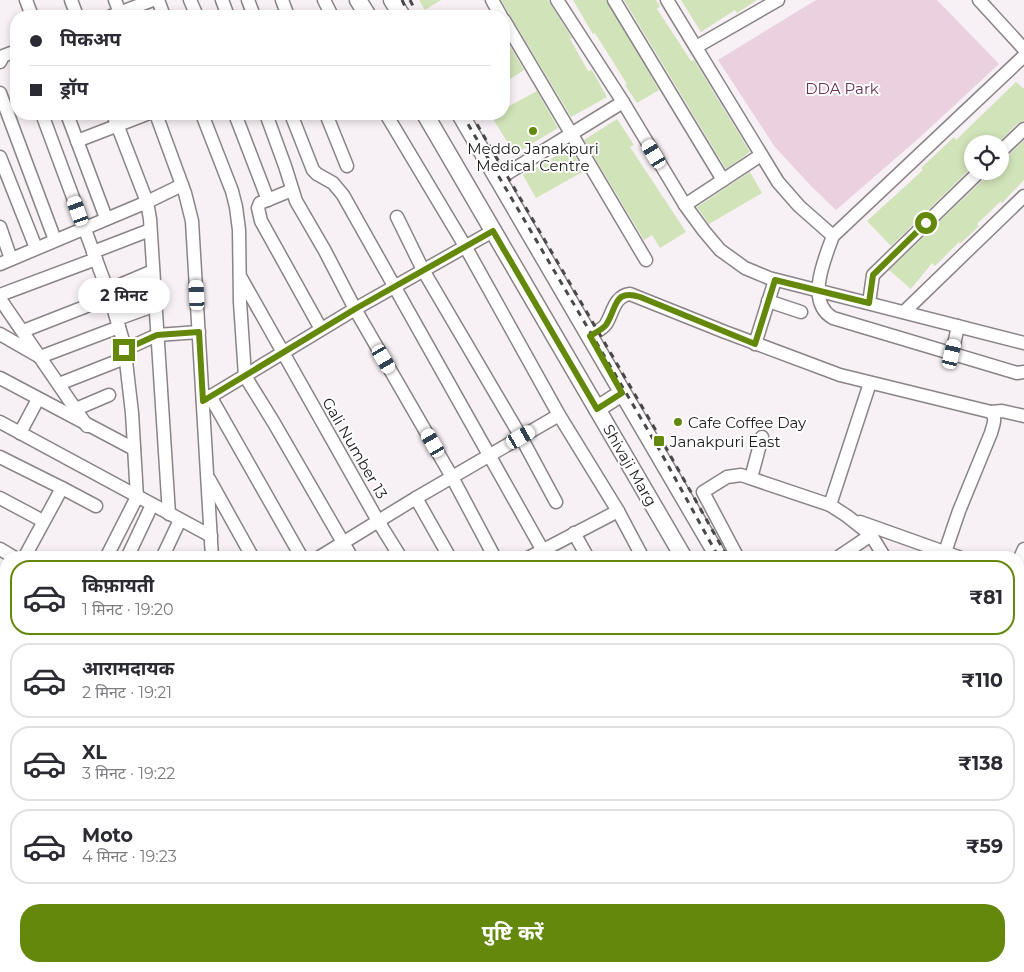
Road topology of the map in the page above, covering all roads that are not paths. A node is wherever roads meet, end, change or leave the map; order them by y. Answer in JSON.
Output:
{"nodes":[{"id":1,"x":153,"y":0,"type":"edge"},
{"id":2,"x":557,"y":0,"type":"edge"},
{"id":3,"x":614,"y":0,"type":"edge"},
{"id":4,"x":668,"y":0,"type":"edge"},
{"id":5,"x":778,"y":0,"type":"edge"},
{"id":6,"x":979,"y":0,"type":"edge"},
{"id":7,"x":129,"y":10,"type":"edge"},
{"id":8,"x":510,"y":30,"type":"edge"},
{"id":9,"x":696,"y":47,"type":"junction"},
{"id":10,"x":1024,"y":49,"type":"edge"},
{"id":11,"x":1024,"y":56,"type":"edge"},
{"id":12,"x":0,"y":93,"type":"edge"},
{"id":13,"x":623,"y":102,"type":"junction"},
{"id":14,"x":10,"y":120,"type":"edge"},
{"id":15,"x":10,"y":120,"type":"edge"},
{"id":16,"x":44,"y":120,"type":"edge"},
{"id":17,"x":69,"y":120,"type":"edge"},
{"id":18,"x":115,"y":120,"type":"edge"},
{"id":19,"x":158,"y":120,"type":"edge"},
{"id":20,"x":204,"y":120,"type":"edge"},
{"id":21,"x":237,"y":120,"type":"edge"},
{"id":22,"x":268,"y":120,"type":"edge"},
{"id":23,"x":293,"y":120,"type":"edge"},
{"id":24,"x":328,"y":120,"type":"edge"},
{"id":25,"x":390,"y":120,"type":"edge"},
{"id":26,"x":428,"y":120,"type":"edge"},
{"id":27,"x":464,"y":120,"type":"edge"},
{"id":28,"x":1024,"y":129,"type":"edge"},
{"id":29,"x":572,"y":134,"type":"junction"},
{"id":30,"x":77,"y":141,"type":"junction"},
{"id":31,"x":1009,"y":143,"type":"edge"},
{"id":32,"x":761,"y":155,"type":"junction"},
{"id":33,"x":0,"y":157,"type":"edge"},
{"id":34,"x":346,"y":166,"type":"dead end"},
{"id":35,"x":498,"y":179,"type":"junction"},
{"id":36,"x":723,"y":180,"type":"junction"},
{"id":37,"x":971,"y":180,"type":"edge"},
{"id":38,"x":182,"y":185,"type":"junction"},
{"id":39,"x":292,"y":190,"type":"junction"},
{"id":40,"x":1024,"y":196,"type":"edge"},
{"id":41,"x":268,"y":200,"type":"junction"},
{"id":42,"x":146,"y":202,"type":"junction"},
{"id":43,"x":685,"y":205,"type":"junction"},
{"id":44,"x":397,"y":217,"type":"dead end"},
{"id":45,"x":106,"y":218,"type":"junction"},
{"id":46,"x":0,"y":227,"type":"edge"},
{"id":47,"x":84,"y":227,"type":"junction"},
{"id":48,"x":150,"y":230,"type":"junction"},
{"id":49,"x":493,"y":231,"type":"junction"},
{"id":50,"x":833,"y":236,"type":"junction"},
{"id":51,"x":55,"y":240,"type":"junction"},
{"id":52,"x":465,"y":246,"type":"junction"},
{"id":53,"x":36,"y":248,"type":"junction"},
{"id":54,"x":95,"y":256,"type":"junction"},
{"id":55,"x":646,"y":260,"type":"dead end"},
{"id":56,"x":6,"y":262,"type":"edge"},
{"id":57,"x":423,"y":270,"type":"junction"},
{"id":58,"x":154,"y":271,"type":"junction"},
{"id":59,"x":240,"y":276,"type":"junction"},
{"id":60,"x":775,"y":280,"type":"junction"},
{"id":61,"x":394,"y":286,"type":"junction"},
{"id":62,"x":817,"y":290,"type":"junction"},
{"id":63,"x":109,"y":293,"type":"junction"},
{"id":64,"x":0,"y":295,"type":"edge"},
{"id":65,"x":0,"y":299,"type":"edge"},
{"id":66,"x":768,"y":302,"type":"junction"},
{"id":67,"x":869,"y":303,"type":"junction"},
{"id":68,"x":156,"y":305,"type":"junction"},
{"id":69,"x":355,"y":309,"type":"junction"},
{"id":70,"x":801,"y":312,"type":"dead end"},
{"id":71,"x":904,"y":312,"type":"junction"},
{"id":72,"x":118,"y":323,"type":"junction"},
{"id":73,"x":958,"y":326,"type":"junction"},
{"id":74,"x":321,"y":329,"type":"junction"},
{"id":75,"x":23,"y":331,"type":"junction"},
{"id":76,"x":199,"y":332,"type":"junction"},
{"id":77,"x":0,"y":334,"type":"edge"},
{"id":78,"x":157,"y":335,"type":"junction"},
{"id":79,"x":590,"y":336,"type":"junction"},
{"id":80,"x":1024,"y":343,"type":"edge"},
{"id":81,"x":755,"y":344,"type":"junction"},
{"id":82,"x":283,"y":353,"type":"junction"},
{"id":83,"x":125,"y":354,"type":"junction"},
{"id":84,"x":952,"y":354,"type":"junction"},
{"id":85,"x":40,"y":357,"type":"junction"},
{"id":86,"x":1024,"y":372,"type":"edge"},
{"id":87,"x":245,"y":376,"type":"junction"},
{"id":88,"x":0,"y":378,"type":"edge"},
{"id":89,"x":870,"y":383,"type":"junction"},
{"id":90,"x":59,"y":384,"type":"junction"},
{"id":91,"x":622,"y":393,"type":"junction"},
{"id":92,"x":110,"y":395,"type":"dead end"},
{"id":93,"x":207,"y":398,"type":"junction"},
{"id":94,"x":38,"y":399,"type":"junction"},
{"id":95,"x":76,"y":409,"type":"junction"},
{"id":96,"x":597,"y":409,"type":"junction"},
{"id":97,"x":991,"y":412,"type":"junction"},
{"id":98,"x":559,"y":415,"type":"junction"},
{"id":99,"x":1024,"y":416,"type":"edge"},
{"id":100,"x":0,"y":422,"type":"edge"},
{"id":101,"x":87,"y":426,"type":"junction"},
{"id":102,"x":20,"y":433,"type":"junction"},
{"id":103,"x":521,"y":437,"type":"junction"},
{"id":104,"x":762,"y":437,"type":"dead end"},
{"id":105,"x":134,"y":449,"type":"junction"},
{"id":106,"x":490,"y":455,"type":"junction"},
{"id":107,"x":0,"y":457,"type":"edge"},
{"id":108,"x":207,"y":476,"type":"junction"},
{"id":109,"x":452,"y":477,"type":"junction"},
{"id":110,"x":751,"y":478,"type":"junction"},
{"id":111,"x":62,"y":488,"type":"junction"},
{"id":112,"x":137,"y":497,"type":"junction"},
{"id":113,"x":0,"y":498,"type":"edge"},
{"id":114,"x":416,"y":498,"type":"junction"},
{"id":115,"x":707,"y":500,"type":"junction"},
{"id":116,"x":556,"y":502,"type":"dead end"},
{"id":117,"x":152,"y":505,"type":"junction"},
{"id":118,"x":830,"y":505,"type":"junction"},
{"id":119,"x":96,"y":506,"type":"dead end"},
{"id":120,"x":618,"y":510,"type":"junction"},
{"id":121,"x":692,"y":511,"type":"junction"},
{"id":122,"x":169,"y":514,"type":"junction"},
{"id":123,"x":180,"y":520,"type":"junction"},
{"id":124,"x":852,"y":520,"type":"junction"},
{"id":125,"x":43,"y":521,"type":"junction"},
{"id":126,"x":378,"y":521,"type":"junction"},
{"id":127,"x":574,"y":533,"type":"junction"},
{"id":128,"x":871,"y":535,"type":"junction"},
{"id":129,"x":211,"y":536,"type":"junction"},
{"id":130,"x":342,"y":543,"type":"junction"},
{"id":131,"x":28,"y":551,"type":"edge"},
{"id":132,"x":110,"y":551,"type":"edge"},
{"id":133,"x":130,"y":551,"type":"edge"},
{"id":134,"x":165,"y":551,"type":"edge"},
{"id":135,"x":212,"y":551,"type":"edge"},
{"id":136,"x":249,"y":551,"type":"edge"},
{"id":137,"x":298,"y":551,"type":"edge"},
{"id":138,"x":329,"y":551,"type":"edge"},
{"id":139,"x":347,"y":551,"type":"edge"},
{"id":140,"x":397,"y":551,"type":"edge"},
{"id":141,"x":446,"y":551,"type":"edge"},
{"id":142,"x":491,"y":551,"type":"edge"},
{"id":143,"x":543,"y":551,"type":"edge"},
{"id":144,"x":549,"y":551,"type":"edge"},
{"id":145,"x":584,"y":551,"type":"edge"},
{"id":146,"x":639,"y":551,"type":"edge"},
{"id":147,"x":680,"y":551,"type":"edge"},
{"id":148,"x":715,"y":551,"type":"edge"},
{"id":149,"x":734,"y":551,"type":"edge"},
{"id":150,"x":847,"y":551,"type":"edge"},
{"id":151,"x":881,"y":551,"type":"edge"},
{"id":152,"x":936,"y":551,"type":"edge"},
{"id":153,"x":945,"y":551,"type":"edge"}],
"edges":[{"from":1,"to":7,"type":"street"},
{"from":2,"to":13,"type":"street"},
{"from":3,"to":36,"type":"street"},
{"from":4,"to":9,"type":"street"},
{"from":5,"to":9,"type":"street"},
{"from":6,"to":10,"type":"street"},
{"from":8,"to":29,"type":"street"},
{"from":9,"to":32,"type":"street"},
{"from":11,"to":50,"type":"street"},
{"from":12,"to":15,"type":"street"},
{"from":13,"to":29,"type":"street"},
{"from":13,"to":43,"type":"street"},
{"from":14,"to":51,"type":"street"},
{"from":16,"to":47,"type":"street"},
{"from":17,"to":30,"type":"street"},
{"from":18,"to":30,"type":"street"},
{"from":18,"to":42,"type":"street"},
{"from":19,"to":38,"type":"street"},
{"from":20,"to":59,"type":"street"},
{"from":21,"to":41,"type":"street"},
{"from":22,"to":39,"type":"street"},
{"from":23,"to":61,"type":"street"},
{"from":24,"to":34,"type":"street"},
{"from":25,"to":52,"type":"street"},
{"from":26,"to":49,"type":"main road","name":"Shivaji Marg"},
{"from":27,"to":35,"type":"main road","name":"Shivaji Marg"},
{"from":28,"to":31,"type":"street"},
{"from":29,"to":35,"type":"street"},
{"from":29,"to":55,"type":"street"},
{"from":30,"to":45,"type":"street"},
{"from":32,"to":36,"type":"street"},
{"from":32,"to":50,"type":"street"},
{"from":33,"to":53,"type":"street"},
{"from":35,"to":79,"type":"main road","name":"Shivaji Marg"},
{"from":36,"to":43,"type":"street"},
{"from":37,"to":67,"type":"street"},
{"from":38,"to":42,"type":"street"},
{"from":38,"to":76,"type":"street"},
{"from":39,"to":41,"type":"street"},
{"from":39,"to":69,"type":"street"},
{"from":40,"to":71,"type":"street"},
{"from":41,"to":74,"type":"street"},
{"from":42,"to":45,"type":"street"},
{"from":42,"to":48,"type":"street"},
{"from":43,"to":60,"type":"street"},
{"from":44,"to":57,"type":"street"},
{"from":45,"to":47,"type":"street"},
{"from":46,"to":56,"type":"street"},
{"from":47,"to":51,"type":"street"},
{"from":47,"to":54,"type":"street"},
{"from":48,"to":54,"type":"street"},
{"from":48,"to":58,"type":"street"},
{"from":49,"to":52,"type":"street"},
{"from":49,"to":96,"type":"main road","name":"Shivaji Marg"},
{"from":50,"to":62,"type":"street"},
{"from":51,"to":53,"type":"street"},
{"from":52,"to":57,"type":"street"},
{"from":52,"to":98,"type":"street"},
{"from":53,"to":56,"type":"street"},
{"from":54,"to":63,"type":"street"},
{"from":54,"to":64,"type":"street"},
{"from":57,"to":61,"type":"street"},
{"from":57,"to":103,"type":"street"},
{"from":58,"to":63,"type":"street"},
{"from":58,"to":68,"type":"street"},
{"from":59,"to":82,"type":"street","name":"Gali Number 13"},
{"from":59,"to":87,"type":"street"},
{"from":60,"to":62,"type":"street"},
{"from":60,"to":66,"type":"street"},
{"from":61,"to":69,"type":"street"},
{"from":61,"to":106,"type":"street"},
{"from":62,"to":67,"type":"street"},
{"from":62,"to":84,"type":"street"},
{"from":63,"to":72,"type":"street"},
{"from":63,"to":75,"type":"street"},
{"from":65,"to":75,"type":"street"},
{"from":66,"to":70,"type":"street"},
{"from":66,"to":81,"type":"street"},
{"from":67,"to":71,"type":"street"},
{"from":68,"to":72,"type":"street"},
{"from":68,"to":78,"type":"street"},
{"from":69,"to":74,"type":"street"},
{"from":69,"to":109,"type":"street"},
{"from":71,"to":73,"type":"street"},
{"from":72,"to":83,"type":"street"},
{"from":72,"to":85,"type":"street"},
{"from":73,"to":80,"type":"street"},
{"from":73,"to":84,"type":"street"},
{"from":74,"to":82,"type":"street"},
{"from":75,"to":85,"type":"street"},
{"from":76,"to":78,"type":"street"},
{"from":76,"to":93,"type":"street"},
{"from":77,"to":85,"type":"street"},
{"from":78,"to":83,"type":"street"},
{"from":78,"to":122,"type":"street"},
{"from":79,"to":81,"type":"street"},
{"from":79,"to":91,"type":"main road","name":"Shivaji Marg"},
{"from":81,"to":89,"type":"street"},
{"from":82,"to":87,"type":"street"},
{"from":82,"to":126,"type":"street","name":"Gali Number 13"},
{"from":83,"to":90,"type":"street"},
{"from":83,"to":105,"type":"street"},
{"from":84,"to":86,"type":"street"},
{"from":85,"to":90,"type":"street"},
{"from":87,"to":93,"type":"street"},
{"from":87,"to":130,"type":"street"},
{"from":88,"to":94,"type":"street"},
{"from":89,"to":97,"type":"street"},
{"from":89,"to":118,"type":"street"},
{"from":90,"to":95,"type":"street"},
{"from":91,"to":96,"type":"main road"},
{"from":91,"to":121,"type":"main road","name":"Shivaji Marg"},
{"from":92,"to":95,"type":"street"},
{"from":93,"to":108,"type":"street"},
{"from":93,"to":137,"type":"street"},
{"from":94,"to":101,"type":"street"},
{"from":94,"to":102,"type":"street"},
{"from":95,"to":101,"type":"street"},
{"from":96,"to":147,"type":"main road","name":"Shivaji Marg"},
{"from":97,"to":99,"type":"street"},
{"from":97,"to":153,"type":"street"},
{"from":98,"to":103,"type":"street"},
{"from":98,"to":120,"type":"street"},
{"from":100,"to":102,"type":"street"},
{"from":101,"to":105,"type":"street"},
{"from":102,"to":112,"type":"street"},
{"from":103,"to":106,"type":"street"},
{"from":103,"to":116,"type":"street"},
{"from":104,"to":110,"type":"street"},
{"from":105,"to":112,"type":"street"},
{"from":106,"to":109,"type":"street"},
{"from":106,"to":143,"type":"street"},
{"from":107,"to":111,"type":"street"},
{"from":108,"to":129,"type":"street"},
{"from":108,"to":136,"type":"street"},
{"from":109,"to":114,"type":"street"},
{"from":109,"to":142,"type":"street"},
{"from":110,"to":115,"type":"street"},
{"from":110,"to":118,"type":"street"},
{"from":111,"to":119,"type":"street"},
{"from":111,"to":125,"type":"street"},
{"from":112,"to":117,"type":"street"},
{"from":112,"to":132,"type":"street"},
{"from":113,"to":125,"type":"street"},
{"from":114,"to":126,"type":"street"},
{"from":114,"to":141,"type":"street"},
{"from":115,"to":121,"type":"street"},
{"from":115,"to":149,"type":"street"},
{"from":117,"to":122,"type":"street"},
{"from":117,"to":133,"type":"street"},
{"from":118,"to":124,"type":"street"},
{"from":120,"to":127,"type":"street"},
{"from":120,"to":146,"type":"street"},
{"from":121,"to":148,"type":"main road","name":"Shivaji Marg"},
{"from":122,"to":123,"type":"street"},
{"from":123,"to":129,"type":"street"},
{"from":123,"to":134,"type":"street"},
{"from":124,"to":128,"type":"street"},
{"from":124,"to":152,"type":"street"},
{"from":125,"to":131,"type":"street"},
{"from":126,"to":130,"type":"street"},
{"from":126,"to":140,"type":"street","name":"Gali Number 13"},
{"from":127,"to":144,"type":"street"},
{"from":127,"to":145,"type":"street"},
{"from":128,"to":150,"type":"street"},
{"from":128,"to":151,"type":"street"},
{"from":129,"to":135,"type":"street"},
{"from":130,"to":138,"type":"street"},
{"from":130,"to":139,"type":"street"}]}
